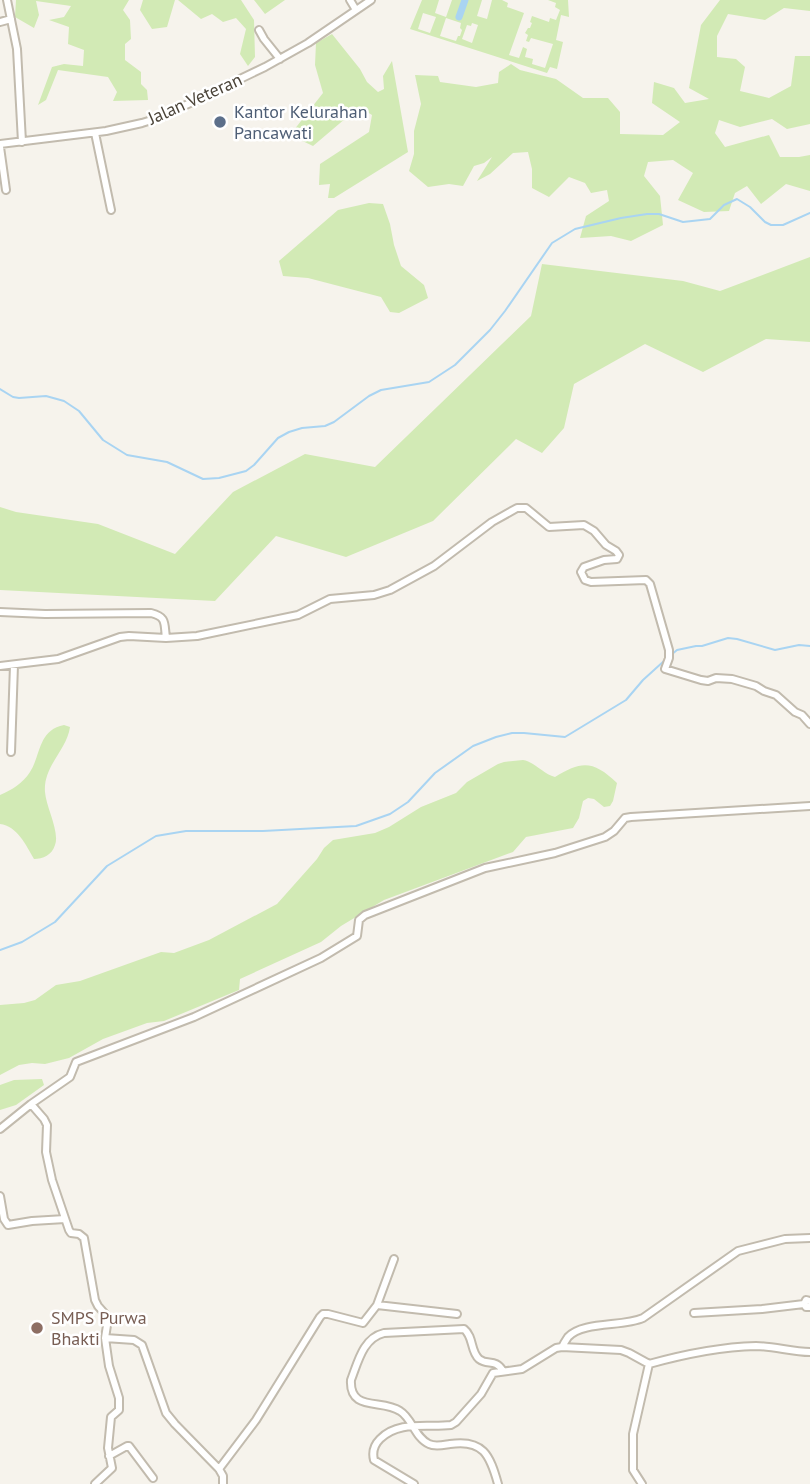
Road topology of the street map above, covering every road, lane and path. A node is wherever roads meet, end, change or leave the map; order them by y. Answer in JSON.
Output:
{"nodes":[{"id":1,"x":7,"y":0,"type":"edge"},
{"id":2,"x":350,"y":0,"type":"edge"},
{"id":3,"x":371,"y":0,"type":"edge"},
{"id":4,"x":356,"y":10,"type":"junction"},
{"id":5,"x":11,"y":19,"type":"junction"},
{"id":6,"x":0,"y":22,"type":"edge"},
{"id":7,"x":259,"y":30,"type":"dead end"},
{"id":8,"x":280,"y":59,"type":"junction"},
{"id":9,"x":96,"y":133,"type":"junction"},
{"id":10,"x":22,"y":142,"type":"junction"},
{"id":11,"x":0,"y":146,"type":"edge"},
{"id":12,"x":6,"y":190,"type":"dead end"},
{"id":13,"x":111,"y":210,"type":"dead end"},
{"id":14,"x":0,"y":612,"type":"edge"},
{"id":15,"x":166,"y":638,"type":"junction"},
{"id":16,"x":14,"y":665,"type":"junction"},
{"id":17,"x":0,"y":666,"type":"edge"},
{"id":18,"x":810,"y":724,"type":"edge"},
{"id":19,"x":11,"y":752,"type":"dead end"},
{"id":20,"x":810,"y":806,"type":"edge"},
{"id":21,"x":31,"y":1104,"type":"junction"},
{"id":22,"x":0,"y":1129,"type":"edge"},
{"id":23,"x":0,"y":1196,"type":"edge"},
{"id":24,"x":65,"y":1219,"type":"junction"},
{"id":25,"x":810,"y":1238,"type":"edge"},
{"id":26,"x":394,"y":1259,"type":"dead end"},
{"id":27,"x":808,"y":1304,"type":"edge"},
{"id":28,"x":377,"y":1305,"type":"junction"},
{"id":29,"x":694,"y":1313,"type":"dead end"},
{"id":30,"x":457,"y":1314,"type":"dead end"},
{"id":31,"x":105,"y":1338,"type":"junction"},
{"id":32,"x":562,"y":1347,"type":"junction"},
{"id":33,"x":810,"y":1352,"type":"edge"},
{"id":34,"x":649,"y":1364,"type":"junction"},
{"id":35,"x":503,"y":1371,"type":"junction"},
{"id":36,"x":412,"y":1426,"type":"junction"},
{"id":37,"x":110,"y":1456,"type":"junction"},
{"id":38,"x":219,"y":1469,"type":"junction"},
{"id":39,"x":153,"y":1478,"type":"dead end"},
{"id":40,"x":95,"y":1484,"type":"edge"},
{"id":41,"x":223,"y":1484,"type":"edge"},
{"id":42,"x":414,"y":1484,"type":"edge"},
{"id":43,"x":498,"y":1484,"type":"edge"},
{"id":44,"x":642,"y":1484,"type":"edge"}],
"edges":[{"from":1,"to":5,"type":"street"},
{"from":2,"to":4,"type":"street"},
{"from":3,"to":4,"type":"street","name":"Jalan Veteran"},
{"from":4,"to":8,"type":"street","name":"Jalan Veteran"},
{"from":5,"to":6,"type":"street"},
{"from":5,"to":10,"type":"street"},
{"from":7,"to":8,"type":"street"},
{"from":8,"to":9,"type":"street","name":"Jalan Veteran"},
{"from":9,"to":10,"type":"street","name":"Jalan Veteran"},
{"from":9,"to":13,"type":"street"},
{"from":10,"to":11,"type":"street","name":"Jalan Veteran"},
{"from":11,"to":12,"type":"street"},
{"from":14,"to":15,"type":"street"},
{"from":15,"to":16,"type":"street"},
{"from":15,"to":18,"type":"street"},
{"from":16,"to":17,"type":"street"},
{"from":16,"to":19,"type":"street"},
{"from":20,"to":21,"type":"street"},
{"from":21,"to":22,"type":"street"},
{"from":21,"to":24,"type":"street"},
{"from":23,"to":24,"type":"street"},
{"from":24,"to":31,"type":"street"},
{"from":25,"to":32,"type":"street"},
{"from":26,"to":28,"type":"street"},
{"from":27,"to":29,"type":"street"},
{"from":28,"to":30,"type":"street"},
{"from":28,"to":38,"type":"street"},
{"from":31,"to":37,"type":"street"},
{"from":31,"to":38,"type":"street"},
{"from":32,"to":34,"type":"street"},
{"from":32,"to":35,"type":"street"},
{"from":33,"to":34,"type":"street"},
{"from":34,"to":44,"type":"street"},
{"from":35,"to":36,"type":"street"},
{"from":35,"to":36,"type":"street"},
{"from":36,"to":42,"type":"street"},
{"from":36,"to":43,"type":"street"},
{"from":37,"to":39,"type":"street"},
{"from":37,"to":40,"type":"street"},
{"from":38,"to":41,"type":"street"}]}
